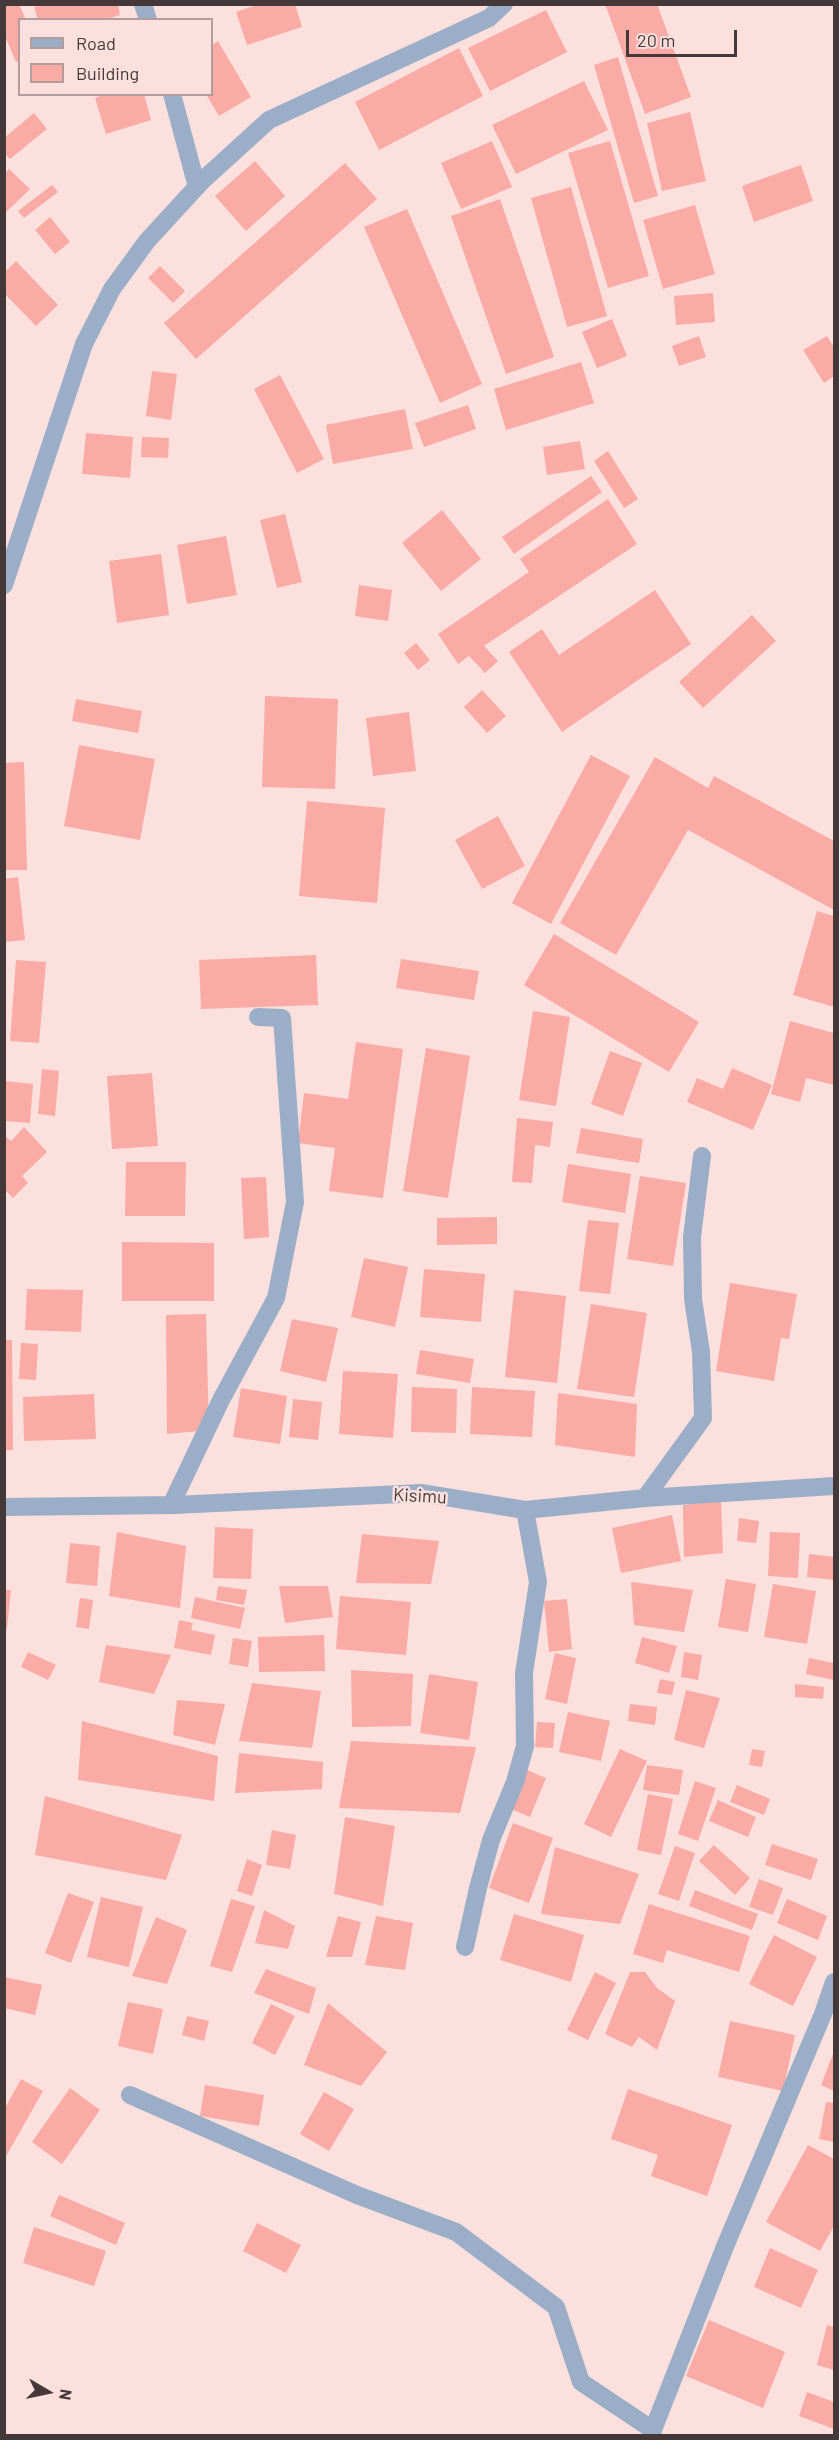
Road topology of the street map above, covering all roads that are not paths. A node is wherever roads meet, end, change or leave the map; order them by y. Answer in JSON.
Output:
{"nodes":[{"id":1,"x":504,"y":4,"type":"edge"},
{"id":2,"x":173,"y":96,"type":"edge"},
{"id":3,"x":197,"y":187,"type":"junction"},
{"id":4,"x":4,"y":585,"type":"edge"},
{"id":5,"x":258,"y":1017,"type":"dead end"},
{"id":6,"x":702,"y":1156,"type":"dead end"},
{"id":7,"x":834,"y":1486,"type":"edge"},
{"id":8,"x":645,"y":1498,"type":"junction"},
{"id":9,"x":171,"y":1504,"type":"junction"},
{"id":10,"x":4,"y":1507,"type":"edge"},
{"id":11,"x":525,"y":1510,"type":"junction"},
{"id":12,"x":465,"y":1947,"type":"dead end"},
{"id":13,"x":834,"y":1982,"type":"edge"},
{"id":14,"x":130,"y":2095,"type":"dead end"}],
"edges":[{"from":1,"to":3,"type":"street"},
{"from":2,"to":3,"type":"street"},
{"from":3,"to":4,"type":"street"},
{"from":5,"to":9,"type":"street"},
{"from":6,"to":8,"type":"street"},
{"from":7,"to":8,"type":"street","name":"Kisimu"},
{"from":8,"to":11,"type":"street","name":"Kisimu"},
{"from":9,"to":10,"type":"street","name":"Kisimu"},
{"from":9,"to":11,"type":"street","name":"Kisimu"},
{"from":11,"to":12,"type":"street"},
{"from":13,"to":14,"type":"street"}]}
